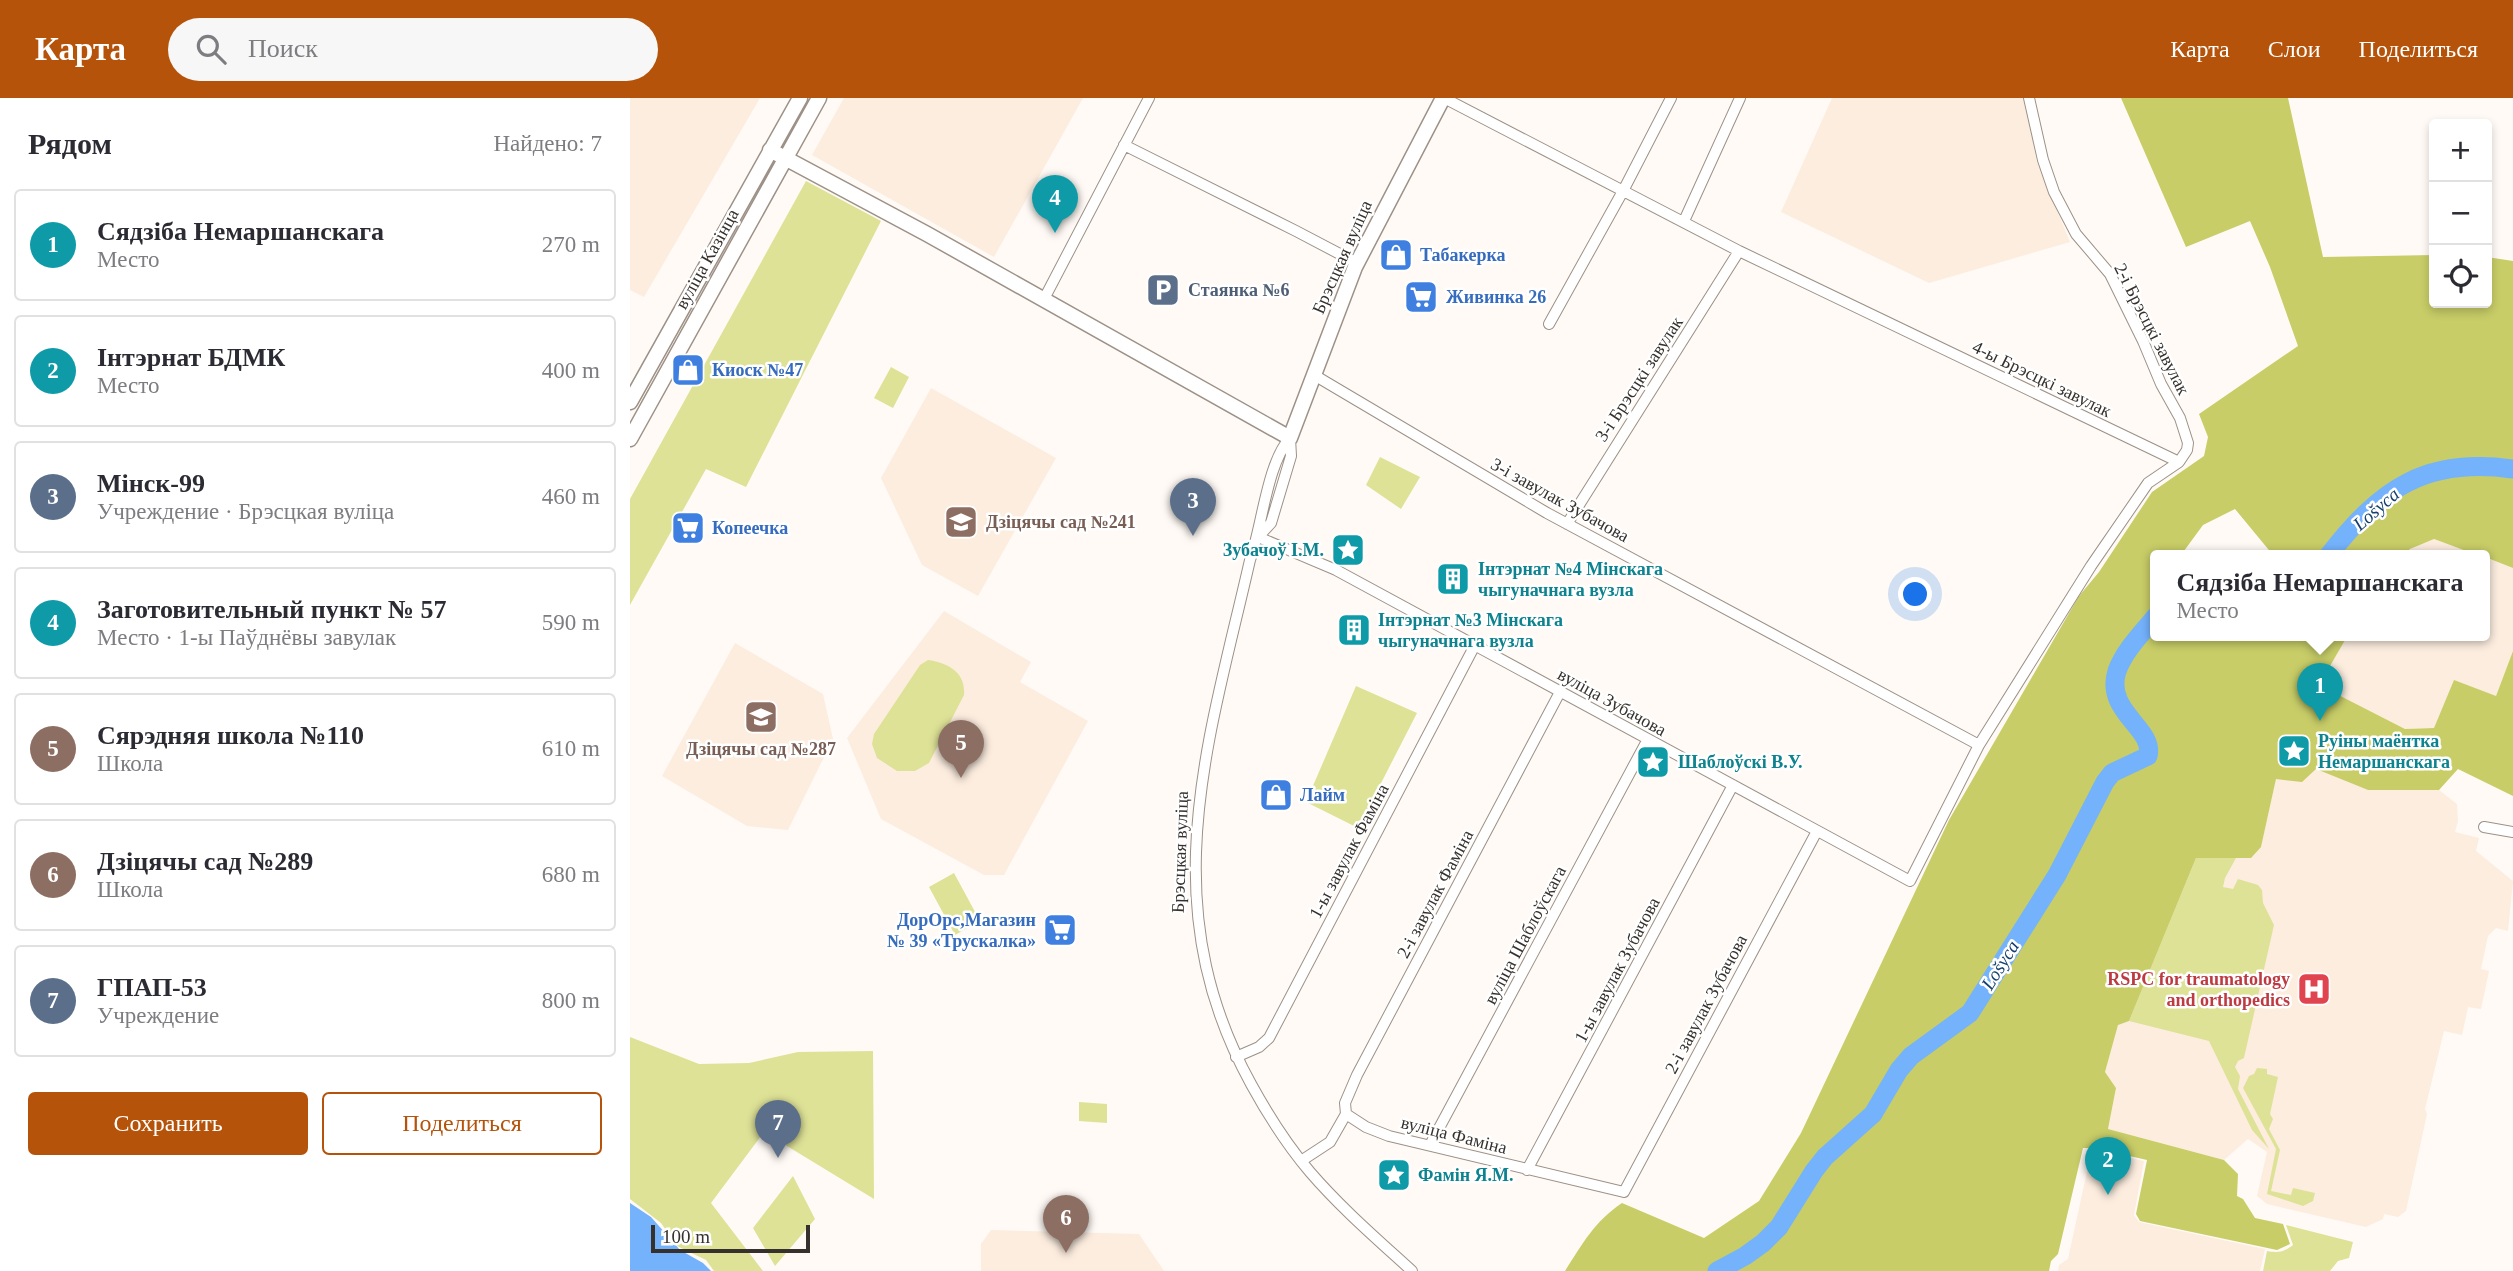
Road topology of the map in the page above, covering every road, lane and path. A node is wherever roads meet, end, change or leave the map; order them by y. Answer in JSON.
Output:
{"nodes":[{"id":1,"x":800,"y":98,"type":"edge"},
{"id":2,"x":819,"y":98,"type":"edge"},
{"id":3,"x":1149,"y":98,"type":"edge"},
{"id":4,"x":1443,"y":98,"type":"edge"},
{"id":5,"x":1671,"y":98,"type":"edge"},
{"id":6,"x":1740,"y":98,"type":"edge"},
{"id":7,"x":2029,"y":98,"type":"edge"},
{"id":8,"x":1124,"y":145,"type":"junction"},
{"id":9,"x":770,"y":150,"type":"junction"},
{"id":10,"x":784,"y":158,"type":"junction"},
{"id":11,"x":1623,"y":191,"type":"junction"},
{"id":12,"x":1684,"y":221,"type":"junction"},
{"id":13,"x":1739,"y":251,"type":"junction"},
{"id":14,"x":1357,"y":263,"type":"junction"},
{"id":15,"x":1044,"y":299,"type":"junction"},
{"id":16,"x":1549,"y":324,"type":"dead end"},
{"id":17,"x":668,"y":332,"type":"junction"},
{"id":18,"x":685,"y":341,"type":"junction"},
{"id":19,"x":1314,"y":375,"type":"junction"},
{"id":20,"x":630,"y":402,"type":"edge"},
{"id":21,"x":1290,"y":438,"type":"junction"},
{"id":22,"x":630,"y":439,"type":"edge"},
{"id":23,"x":2179,"y":462,"type":"junction"},
{"id":24,"x":1567,"y":524,"type":"junction"},
{"id":25,"x":1258,"y":537,"type":"junction"},
{"id":26,"x":1475,"y":645,"type":"junction"},
{"id":27,"x":1560,"y":692,"type":"junction"},
{"id":28,"x":1648,"y":739,"type":"junction"},
{"id":29,"x":1979,"y":745,"type":"junction"},
{"id":30,"x":1734,"y":785,"type":"junction"},
{"id":31,"x":2484,"y":827,"type":"dead end"},
{"id":32,"x":1817,"y":831,"type":"junction"},
{"id":33,"x":2513,"y":832,"type":"edge"},
{"id":34,"x":1236,"y":1057,"type":"junction"},
{"id":35,"x":1346,"y":1114,"type":"junction"},
{"id":36,"x":1430,"y":1145,"type":"junction"},
{"id":37,"x":1301,"y":1161,"type":"junction"},
{"id":38,"x":1527,"y":1170,"type":"junction"},
{"id":39,"x":1624,"y":1192,"type":"joint"},
{"id":40,"x":1412,"y":1271,"type":"edge"}],
"edges":[{"from":1,"to":9,"type":"street","name":"вуліца Казінца"},
{"from":2,"to":10,"type":"street","name":"вуліца Казінца"},
{"from":3,"to":8,"type":"street"},
{"from":4,"to":11,"type":"street","name":"4-ы Брэсцкі завулак"},
{"from":4,"to":14,"type":"street","name":"Брэсцкая вуліца"},
{"from":5,"to":11,"type":"street"},
{"from":6,"to":12,"type":"street"},
{"from":7,"to":23,"type":"street","name":"2-і Брэсцкі завулак"},
{"from":8,"to":14,"type":"street"},
{"from":8,"to":15,"type":"street"},
{"from":9,"to":10,"type":"street"},
{"from":9,"to":17,"type":"street","name":"вуліца Казінца"},
{"from":10,"to":15,"type":"street"},
{"from":10,"to":18,"type":"street","name":"вуліца Казінца"},
{"from":11,"to":12,"type":"street","name":"4-ы Брэсцкі завулак"},
{"from":11,"to":16,"type":"street"},
{"from":12,"to":13,"type":"street","name":"4-ы Брэсцкі завулак"},
{"from":13,"to":23,"type":"street","name":"4-ы Брэсцкі завулак"},
{"from":13,"to":24,"type":"street","name":"3-і Брэсцкі завулак"},
{"from":14,"to":19,"type":"street","name":"Брэсцкая вуліца"},
{"from":15,"to":21,"type":"street"},
{"from":17,"to":18,"type":"street"},
{"from":17,"to":20,"type":"street","name":"вуліца Казінца"},
{"from":18,"to":22,"type":"street","name":"вуліца Казінца"},
{"from":19,"to":21,"type":"street","name":"Брэсцкая вуліца"},
{"from":19,"to":24,"type":"street","name":"3-і завулак Зубачова"},
{"from":21,"to":25,"type":"street","name":"Брэсцкая вуліца"},
{"from":23,"to":29,"type":"street"},
{"from":24,"to":29,"type":"street","name":"3-і завулак Зубачова"},
{"from":25,"to":26,"type":"street","name":"вуліца Зубачова"},
{"from":25,"to":34,"type":"street","name":"Брэсцкая вуліца"},
{"from":26,"to":27,"type":"street","name":"вуліца Зубачова"},
{"from":26,"to":34,"type":"street","name":"1-ы завулак Фаміна"},
{"from":27,"to":28,"type":"street","name":"вуліца Зубачова"},
{"from":27,"to":35,"type":"street","name":"2-і завулак Фаміна"},
{"from":28,"to":30,"type":"street","name":"вуліца Зубачова"},
{"from":28,"to":36,"type":"street","name":"вуліца Шаблоўскага"},
{"from":29,"to":32,"type":"street","name":"вуліца Зубачова"},
{"from":30,"to":32,"type":"street","name":"вуліца Зубачова"},
{"from":30,"to":38,"type":"street","name":"1-ы завулак Зубачова"},
{"from":31,"to":33,"type":"street"},
{"from":32,"to":39,"type":"street","name":"2-і завулак Зубачова"},
{"from":34,"to":37,"type":"street","name":"Брэсцкая вуліца"},
{"from":35,"to":36,"type":"street","name":"вуліца Фаміна"},
{"from":35,"to":37,"type":"street"},
{"from":36,"to":38,"type":"street","name":"вуліца Фаміна"},
{"from":37,"to":40,"type":"street","name":"Брэсцкая вуліца"},
{"from":38,"to":39,"type":"street","name":"вуліца Фаміна"}]}
